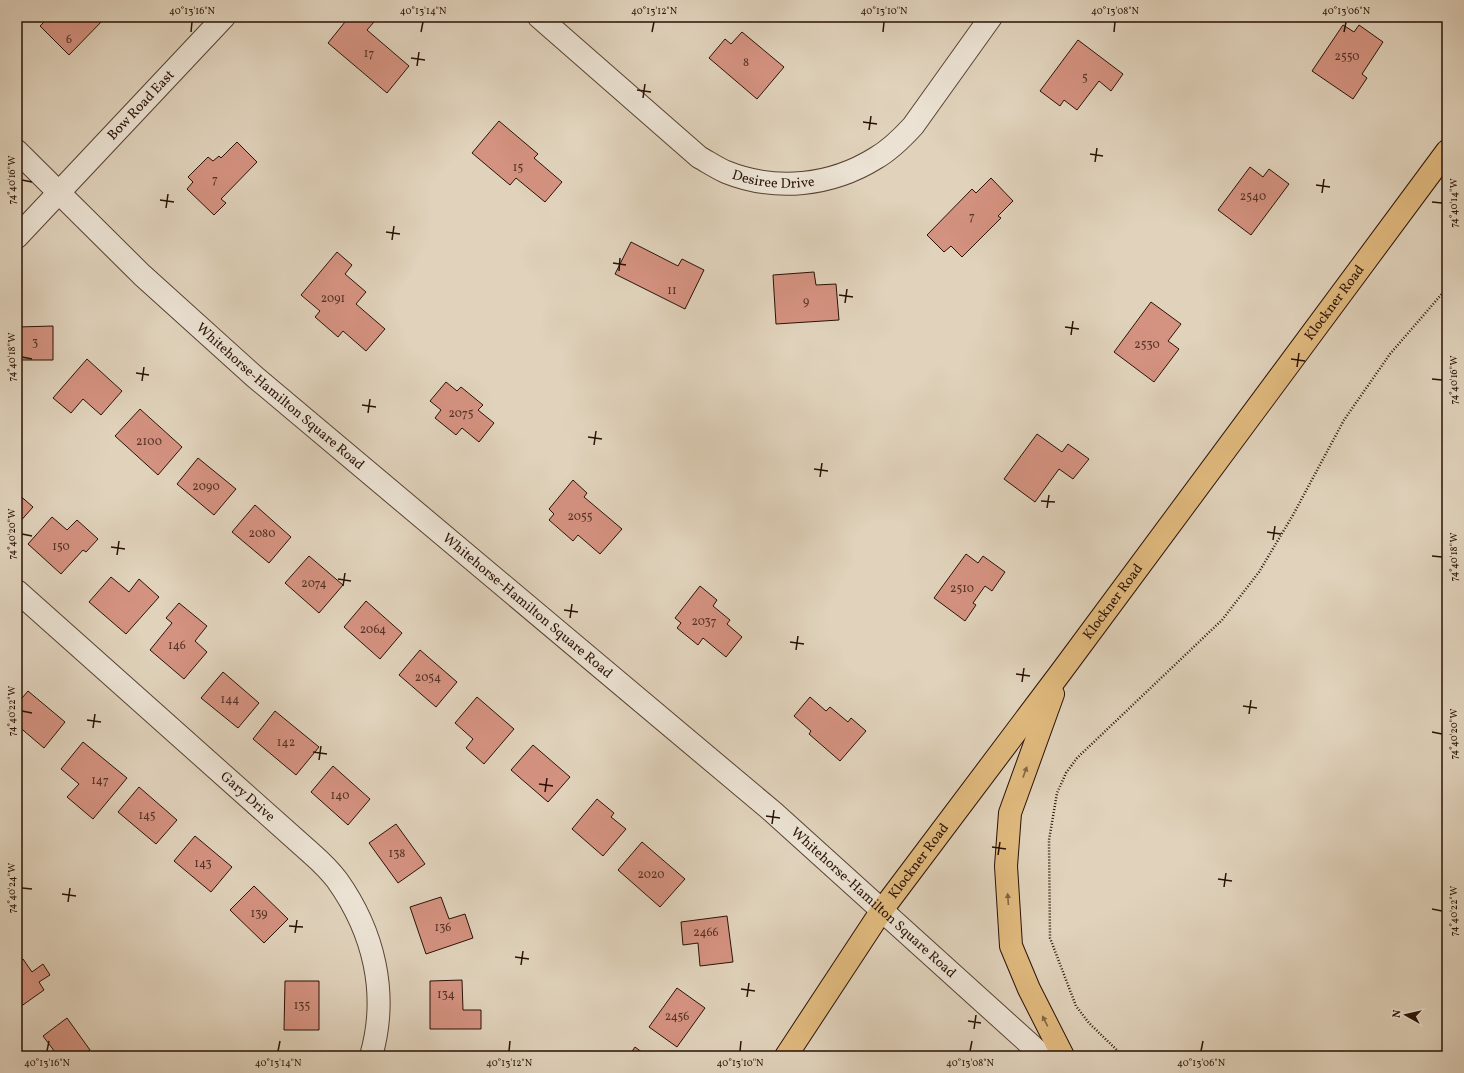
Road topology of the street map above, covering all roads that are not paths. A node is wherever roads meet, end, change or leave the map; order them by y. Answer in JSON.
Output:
{"nodes":[{"id":1,"x":224,"y":17,"type":"edge"},
{"id":2,"x":539,"y":17,"type":"edge"},
{"id":3,"x":991,"y":17,"type":"edge"},
{"id":4,"x":17,"y":151,"type":"edge"},
{"id":5,"x":1447,"y":151,"type":"edge"},
{"id":6,"x":59,"y":194,"type":"junction"},
{"id":7,"x":17,"y":237,"type":"edge"},
{"id":8,"x":17,"y":591,"type":"edge"},
{"id":9,"x":1061,"y":672,"type":"junction"},
{"id":10,"x":882,"y":910,"type":"junction"},
{"id":11,"x":371,"y":1056,"type":"edge"},
{"id":12,"x":786,"y":1056,"type":"edge"},
{"id":13,"x":1043,"y":1056,"type":"edge"},
{"id":14,"x":1063,"y":1056,"type":"edge"}],
"edges":[{"from":1,"to":6,"type":"street","name":"Bow Road East"},
{"from":2,"to":3,"type":"street","name":"Desiree Drive"},
{"from":4,"to":6,"type":"street","name":"Whitehorse-Hamilton Square Road"},
{"from":5,"to":9,"type":"main road","name":"Klockner Road"},
{"from":6,"to":7,"type":"street","name":"Bow Road East"},
{"from":6,"to":10,"type":"street","name":"Whitehorse-Hamilton Square Road"},
{"from":8,"to":11,"type":"street","name":"Gary Drive"},
{"from":9,"to":10,"type":"main road","name":"Klockner Road"},
{"from":14,"to":9,"type":"main road","one_way":true},
{"from":10,"to":12,"type":"main road","name":"Klockner Road"},
{"from":10,"to":13,"type":"street","name":"Whitehorse-Hamilton Square Road"}]}
